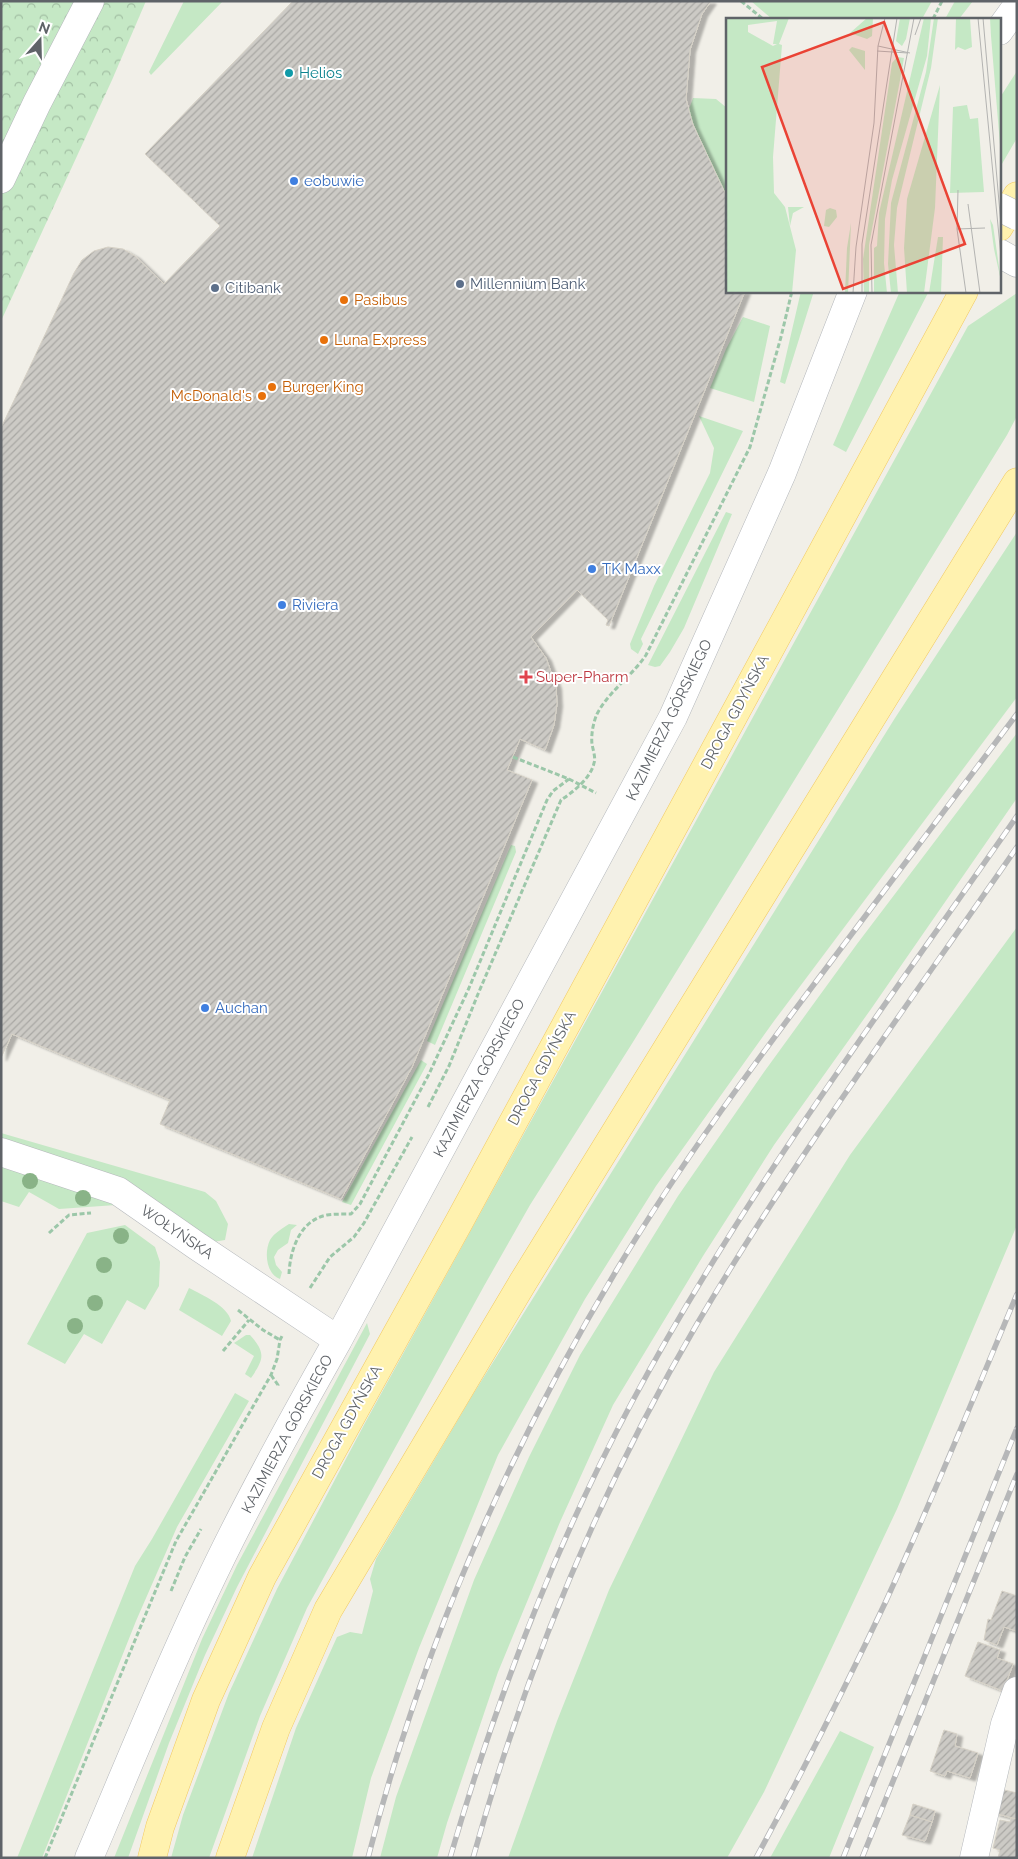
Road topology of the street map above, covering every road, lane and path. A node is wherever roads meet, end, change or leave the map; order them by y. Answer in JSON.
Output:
{"nodes":[{"id":1,"x":90,"y":1,"type":"edge"},
{"id":2,"x":740,"y":1,"type":"edge"},
{"id":3,"x":942,"y":1,"type":"edge"},
{"id":4,"x":1017,"y":6,"type":"edge"},
{"id":5,"x":762,"y":18,"type":"edge"},
{"id":6,"x":934,"y":18,"type":"edge"},
{"id":7,"x":1000,"y":30,"type":"edge"},
{"id":8,"x":1,"y":179,"type":"edge"},
{"id":9,"x":1017,"y":196,"type":"edge"},
{"id":10,"x":1000,"y":208,"type":"edge"},
{"id":11,"x":1017,"y":216,"type":"edge"},
{"id":12,"x":1000,"y":225,"type":"edge"},
{"id":13,"x":1000,"y":254,"type":"edge"},
{"id":14,"x":1017,"y":263,"type":"edge"},
{"id":15,"x":792,"y":292,"type":"edge"},
{"id":16,"x":853,"y":292,"type":"edge"},
{"id":17,"x":963,"y":292,"type":"edge"},
{"id":18,"x":1017,"y":482,"type":"edge"},
{"id":19,"x":513,"y":757,"type":"dead end"},
{"id":20,"x":568,"y":779,"type":"junction"},
{"id":21,"x":581,"y":784,"type":"junction"},
{"id":22,"x":596,"y":793,"type":"dead end"},
{"id":23,"x":424,"y":1114,"type":"dead end"},
{"id":24,"x":416,"y":1130,"type":"dead end"},
{"id":25,"x":1,"y":1152,"type":"edge"},
{"id":26,"x":288,"y":1307,"type":"junction"},
{"id":27,"x":249,"y":1320,"type":"dead end"},
{"id":28,"x":280,"y":1340,"type":"junction"},
{"id":29,"x":338,"y":1340,"type":"junction"},
{"id":30,"x":223,"y":1351,"type":"dead end"},
{"id":31,"x":1017,"y":1691,"type":"edge"},
{"id":32,"x":1011,"y":1726,"type":"edge"},
{"id":33,"x":45,"y":1858,"type":"edge"},
{"id":34,"x":89,"y":1858,"type":"edge"},
{"id":35,"x":152,"y":1858,"type":"edge"},
{"id":36,"x":230,"y":1858,"type":"edge"},
{"id":37,"x":974,"y":1858,"type":"edge"}],
"edges":[{"from":1,"to":8,"type":"street"},
{"from":2,"to":5,"type":"path"},
{"from":3,"to":6,"type":"path"},
{"from":4,"to":7,"type":"street"},
{"from":9,"to":12,"type":"main road"},
{"from":10,"to":11,"type":"street","bridge":true},
{"from":13,"to":14,"type":"street"},
{"from":15,"to":21,"type":"path"},
{"from":16,"to":29,"type":"street","name":"KAZIMIERZA GÓRSKIEGO"},
{"from":17,"to":35,"type":"main road","name":"DROGA GDYŃSKA"},
{"from":18,"to":36,"type":"main road"},
{"from":19,"to":20,"type":"path"},
{"from":20,"to":21,"type":"path"},
{"from":20,"to":26,"type":"path"},
{"from":21,"to":22,"type":"path"},
{"from":21,"to":23,"type":"path"},
{"from":24,"to":26,"type":"path"},
{"from":25,"to":26,"type":"street","name":"WOŁYŃSKA"},
{"from":26,"to":28,"type":"path"},
{"from":26,"to":28,"type":"path"},
{"from":26,"to":29,"type":"street","name":"WOŁYŃSKA"},
{"from":27,"to":30,"type":"path"},
{"from":28,"to":33,"type":"path"},
{"from":29,"to":34,"type":"street","name":"KAZIMIERZA GÓRSKIEGO"},
{"from":31,"to":32,"type":"street"},
{"from":32,"to":37,"type":"street"}]}
